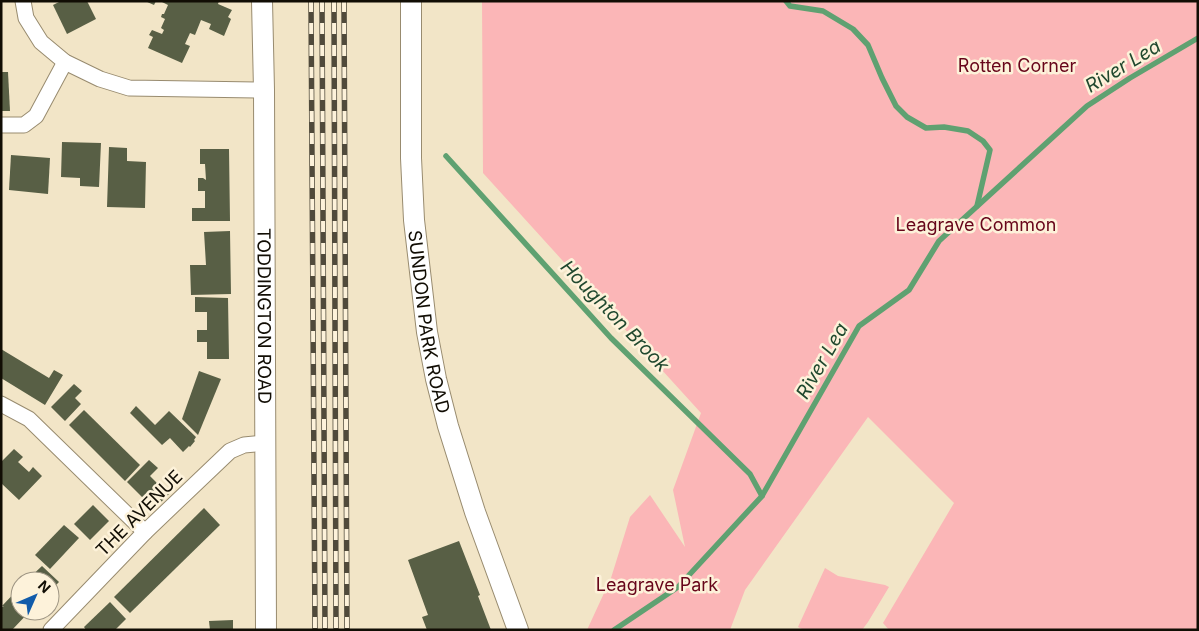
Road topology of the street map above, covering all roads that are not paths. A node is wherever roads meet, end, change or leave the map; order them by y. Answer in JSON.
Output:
{"nodes":[{"id":1,"x":23,"y":1,"type":"edge"},
{"id":2,"x":262,"y":1,"type":"edge"},
{"id":3,"x":411,"y":1,"type":"edge"},
{"id":4,"x":65,"y":62,"type":"junction"},
{"id":5,"x":264,"y":90,"type":"junction"},
{"id":6,"x":1,"y":125,"type":"edge"},
{"id":7,"x":1,"y":404,"type":"edge"},
{"id":8,"x":265,"y":444,"type":"junction"},
{"id":9,"x":145,"y":532,"type":"junction"},
{"id":10,"x":51,"y":630,"type":"edge"},
{"id":11,"x":266,"y":630,"type":"edge"},
{"id":12,"x":518,"y":630,"type":"edge"}],
"edges":[{"from":1,"to":4,"type":"street"},
{"from":2,"to":5,"type":"street","name":"TODDINGTON ROAD"},
{"from":3,"to":12,"type":"street","name":"SUNDON PARK ROAD"},
{"from":4,"to":5,"type":"street"},
{"from":4,"to":6,"type":"street"},
{"from":5,"to":8,"type":"street","name":"TODDINGTON ROAD"},
{"from":7,"to":9,"type":"street"},
{"from":8,"to":9,"type":"street","name":"THE AVENUE"},
{"from":8,"to":11,"type":"street","name":"TODDINGTON ROAD"},
{"from":9,"to":10,"type":"street","name":"THE AVENUE"}]}
